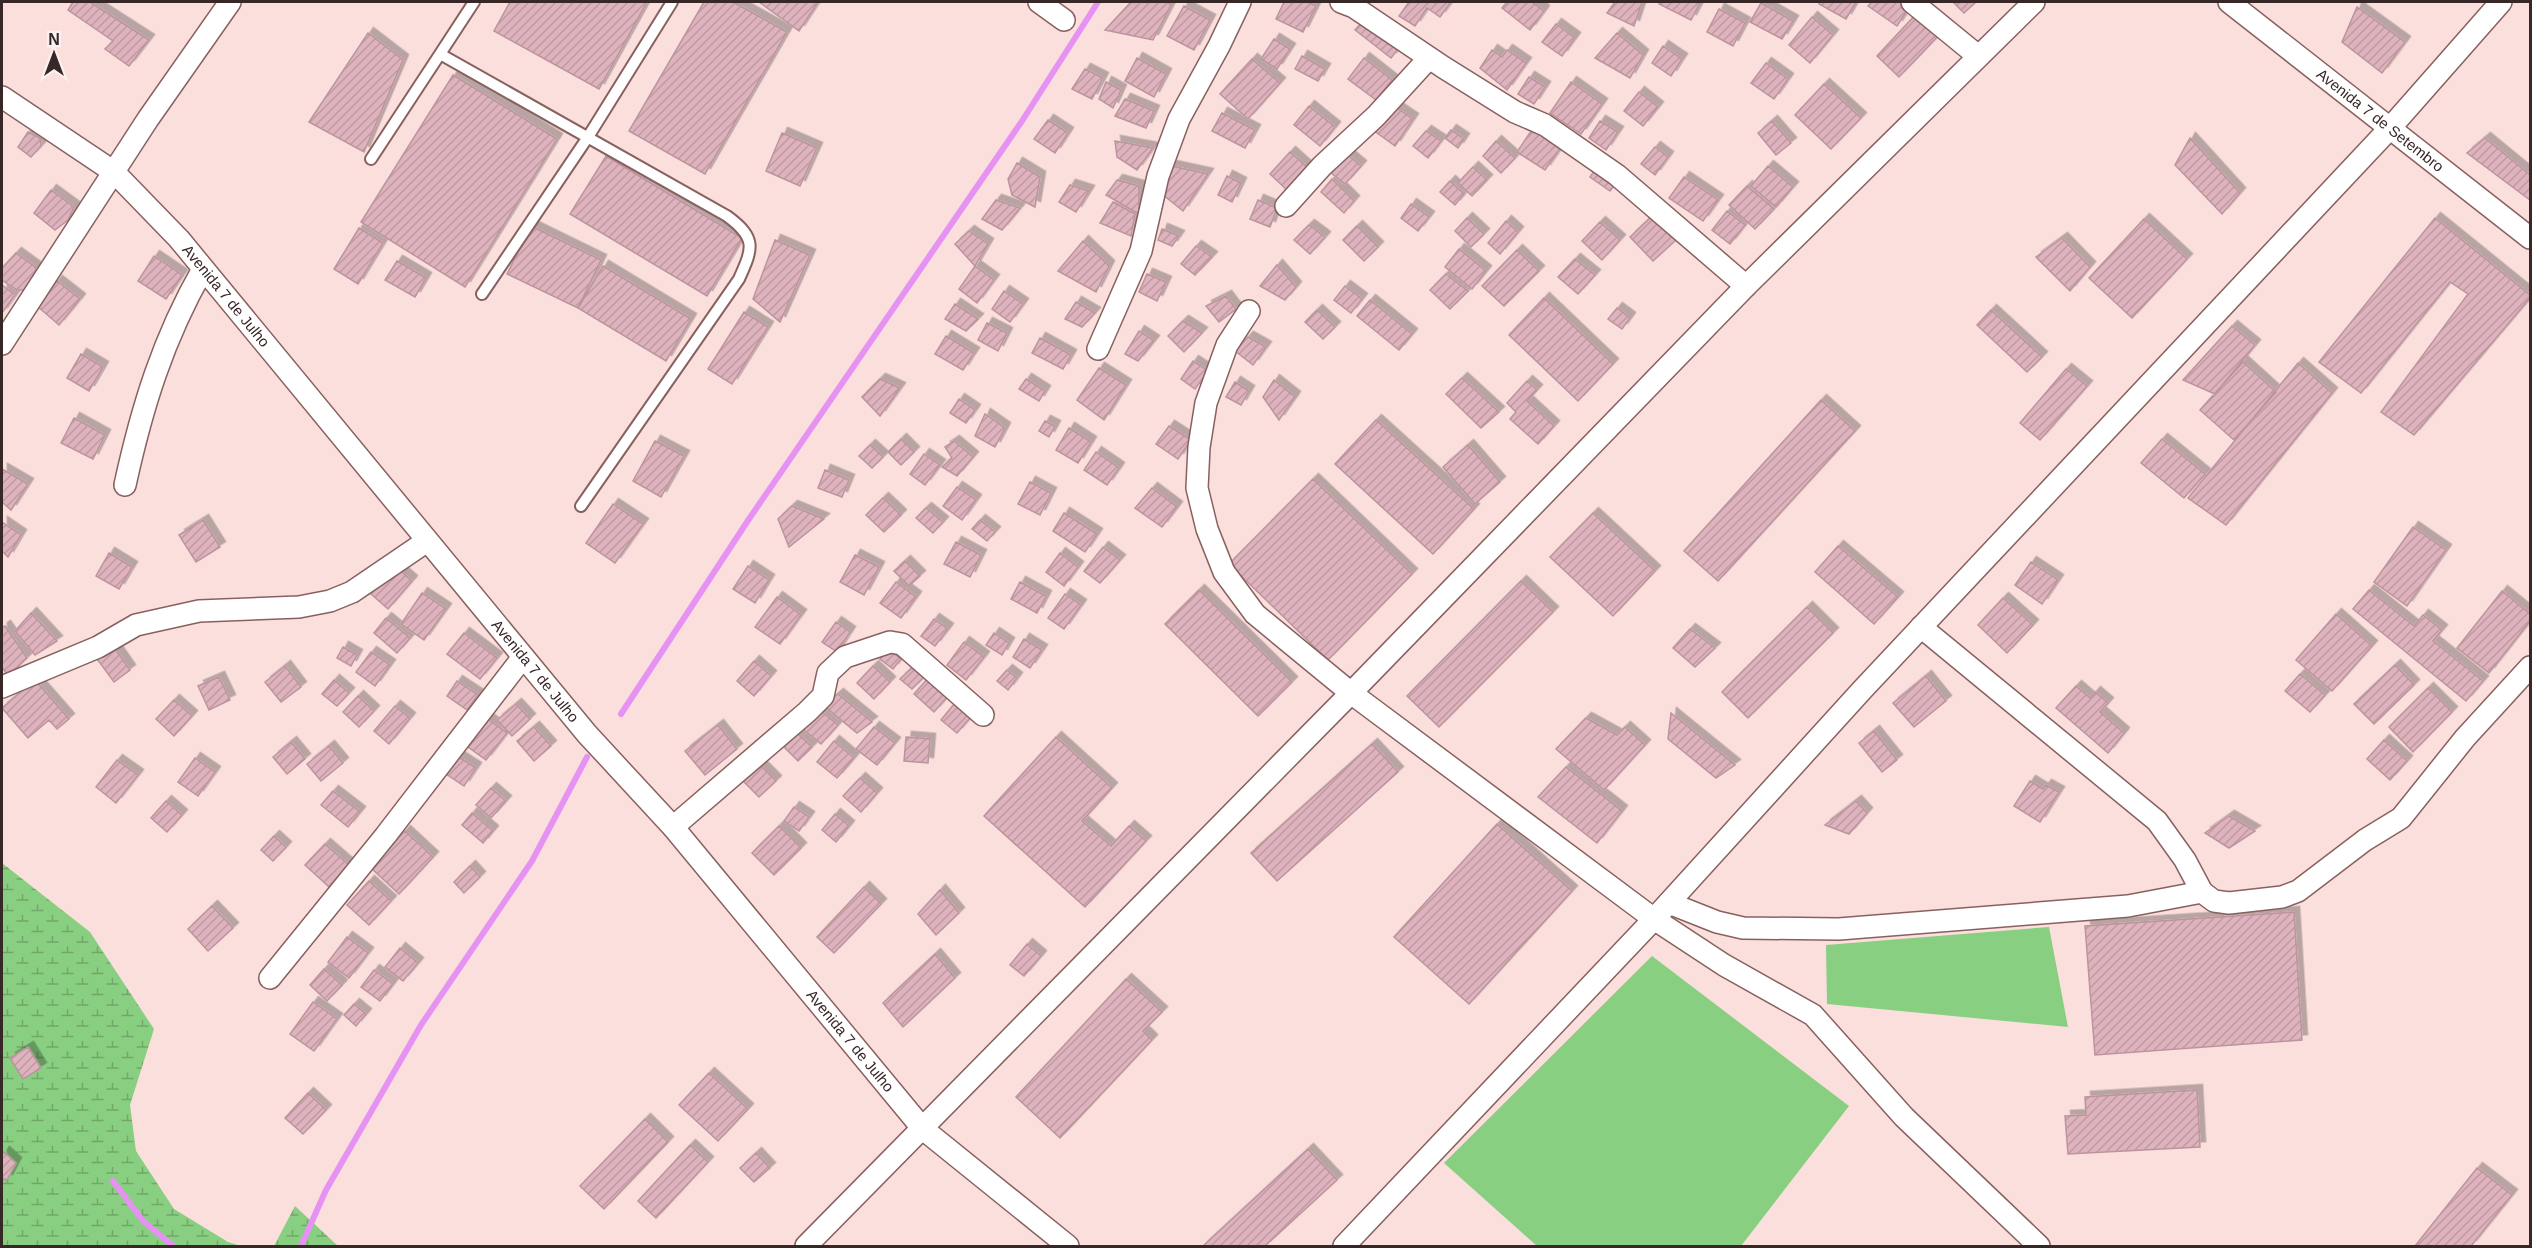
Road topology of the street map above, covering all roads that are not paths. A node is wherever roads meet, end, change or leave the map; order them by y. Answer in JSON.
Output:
{"nodes":[{"id":1,"x":230,"y":2,"type":"edge"},
{"id":2,"x":474,"y":2,"type":"edge"},
{"id":3,"x":672,"y":2,"type":"edge"},
{"id":4,"x":1039,"y":2,"type":"edge"},
{"id":5,"x":1240,"y":2,"type":"edge"},
{"id":6,"x":1341,"y":2,"type":"edge"},
{"id":7,"x":1912,"y":2,"type":"edge"},
{"id":8,"x":2034,"y":2,"type":"edge"},
{"id":9,"x":2229,"y":2,"type":"edge"},
{"id":10,"x":2501,"y":2,"type":"edge"},
{"id":11,"x":1064,"y":20,"type":"dead end"},
{"id":12,"x":440,"y":54,"type":"junction"},
{"id":13,"x":1978,"y":56,"type":"junction"},
{"id":14,"x":1429,"y":58,"type":"junction"},
{"id":15,"x":2,"y":98,"type":"edge"},
{"id":16,"x":2391,"y":126,"type":"junction"},
{"id":17,"x":588,"y":137,"type":"junction"},
{"id":18,"x":370,"y":159,"type":"dead end"},
{"id":19,"x":114,"y":172,"type":"junction"},
{"id":20,"x":1286,"y":206,"type":"dead end"},
{"id":21,"x":2530,"y":238,"type":"edge"},
{"id":22,"x":203,"y":268,"type":"junction"},
{"id":23,"x":1746,"y":286,"type":"junction"},
{"id":24,"x":482,"y":294,"type":"dead end"},
{"id":25,"x":1249,"y":311,"type":"dead end"},
{"id":26,"x":2,"y":344,"type":"edge"},
{"id":27,"x":1098,"y":349,"type":"dead end"},
{"id":28,"x":125,"y":485,"type":"dead end"},
{"id":29,"x":581,"y":506,"type":"dead end"},
{"id":30,"x":427,"y":541,"type":"junction"},
{"id":31,"x":1921,"y":627,"type":"junction"},
{"id":32,"x":524,"y":657,"type":"junction"},
{"id":33,"x":2530,"y":667,"type":"edge"},
{"id":34,"x":2,"y":687,"type":"edge"},
{"id":35,"x":1351,"y":693,"type":"junction"},
{"id":36,"x":983,"y":716,"type":"dead end"},
{"id":37,"x":673,"y":827,"type":"junction"},
{"id":38,"x":2202,"y":892,"type":"junction"},
{"id":39,"x":1669,"y":903,"type":"junction"},
{"id":40,"x":1654,"y":919,"type":"junction"},
{"id":41,"x":270,"y":978,"type":"dead end"},
{"id":42,"x":924,"y":1129,"type":"junction"},
{"id":43,"x":806,"y":1246,"type":"edge"},
{"id":44,"x":1068,"y":1246,"type":"edge"},
{"id":45,"x":1344,"y":1246,"type":"edge"},
{"id":46,"x":2039,"y":1246,"type":"edge"}],
"edges":[{"from":1,"to":19,"type":"street"},
{"from":2,"to":12,"type":"lane"},
{"from":3,"to":17,"type":"lane"},
{"from":4,"to":11,"type":"street"},
{"from":5,"to":27,"type":"street"},
{"from":6,"to":14,"type":"street"},
{"from":7,"to":13,"type":"street"},
{"from":8,"to":13,"type":"street"},
{"from":9,"to":16,"type":"street","name":"Avenida 7 de Setembro"},
{"from":10,"to":16,"type":"street"},
{"from":12,"to":17,"type":"lane"},
{"from":12,"to":18,"type":"lane"},
{"from":13,"to":23,"type":"street"},
{"from":14,"to":20,"type":"street"},
{"from":14,"to":23,"type":"street"},
{"from":15,"to":19,"type":"street","name":"Avenida 7 de Julho"},
{"from":16,"to":21,"type":"street","name":"Avenida 7 de Setembro"},
{"from":16,"to":31,"type":"street"},
{"from":17,"to":24,"type":"lane"},
{"from":17,"to":29,"type":"lane"},
{"from":19,"to":22,"type":"street","name":"Avenida 7 de Julho"},
{"from":19,"to":26,"type":"street"},
{"from":22,"to":28,"type":"street"},
{"from":22,"to":30,"type":"street","name":"Avenida 7 de Julho"},
{"from":23,"to":35,"type":"street"},
{"from":25,"to":35,"type":"street"},
{"from":30,"to":32,"type":"street","name":"Avenida 7 de Julho"},
{"from":30,"to":34,"type":"street"},
{"from":31,"to":38,"type":"street"},
{"from":31,"to":39,"type":"street"},
{"from":32,"to":37,"type":"street","name":"Avenida 7 de Julho"},
{"from":32,"to":41,"type":"street"},
{"from":33,"to":38,"type":"street"},
{"from":35,"to":40,"type":"street"},
{"from":35,"to":42,"type":"street"},
{"from":36,"to":37,"type":"street"},
{"from":37,"to":42,"type":"street","name":"Avenida 7 de Julho"},
{"from":38,"to":39,"type":"street"},
{"from":39,"to":40,"type":"street"},
{"from":40,"to":45,"type":"street"},
{"from":40,"to":46,"type":"street"},
{"from":42,"to":43,"type":"street"},
{"from":42,"to":44,"type":"street","name":"Avenida 7 de Julho"}]}
